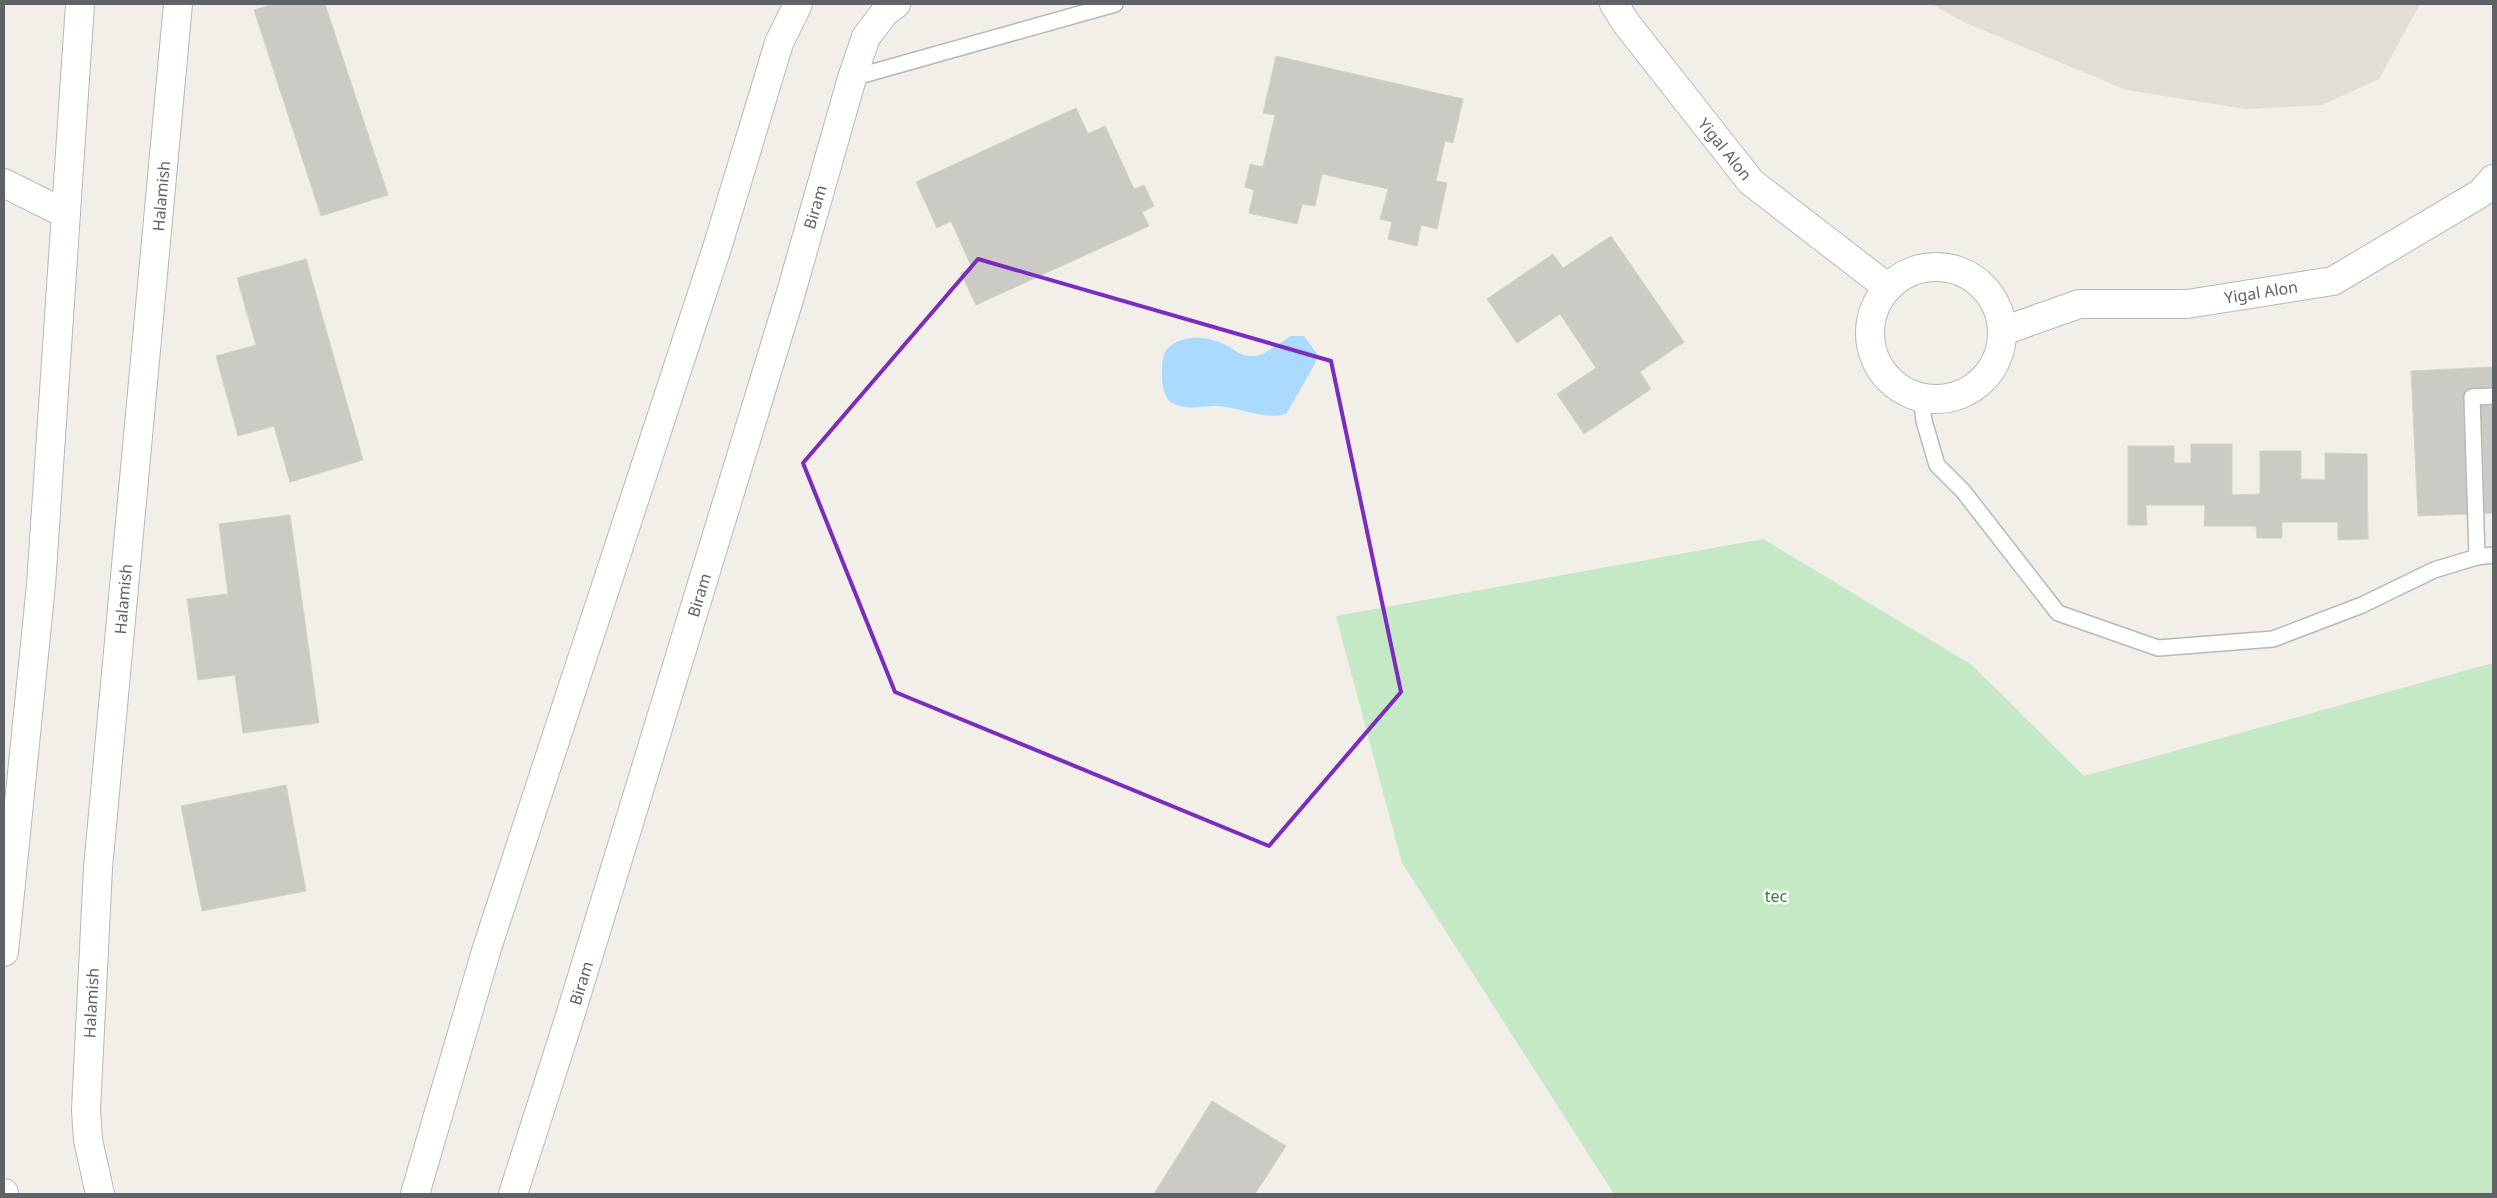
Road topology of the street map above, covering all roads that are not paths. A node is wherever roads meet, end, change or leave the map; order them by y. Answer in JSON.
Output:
{"nodes":[{"id":1,"x":80,"y":4,"type":"edge"},
{"id":2,"x":178,"y":4,"type":"edge"},
{"id":3,"x":798,"y":4,"type":"edge"},
{"id":4,"x":896,"y":4,"type":"edge"},
{"id":5,"x":1115,"y":4,"type":"edge"},
{"id":6,"x":1614,"y":4,"type":"edge"},
{"id":7,"x":852,"y":78,"type":"junction"},
{"id":8,"x":2493,"y":179,"type":"edge"},
{"id":9,"x":4,"y":183,"type":"edge"},
{"id":10,"x":66,"y":214,"type":"junction"},
{"id":11,"x":1887,"y":287,"type":"junction"},
{"id":12,"x":2003,"y":331,"type":"junction"},
{"id":13,"x":2493,"y":396,"type":"edge"},
{"id":14,"x":1921,"y":398,"type":"junction"},
{"id":15,"x":2493,"y":555,"type":"edge"},
{"id":16,"x":2477,"y":557,"type":"junction"},
{"id":17,"x":4,"y":952,"type":"edge"},
{"id":18,"x":100,"y":1194,"type":"edge"},
{"id":19,"x":415,"y":1194,"type":"edge"},
{"id":20,"x":513,"y":1194,"type":"edge"}],
"edges":[{"from":1,"to":10,"type":"street"},
{"from":2,"to":18,"type":"street","name":"Halamish"},
{"from":3,"to":19,"type":"street"},
{"from":4,"to":7,"type":"street","name":"Biram"},
{"from":5,"to":7,"type":"lane"},
{"from":6,"to":11,"type":"street","name":"Yigal Alon"},
{"from":7,"to":20,"type":"street","name":"Biram"},
{"from":8,"to":12,"type":"street","name":"Yigal Alon"},
{"from":9,"to":10,"type":"street"},
{"from":10,"to":17,"type":"street"},
{"from":11,"to":12,"type":"street"},
{"from":11,"to":14,"type":"street"},
{"from":12,"to":14,"type":"street"},
{"from":13,"to":16,"type":"lane"},
{"from":14,"to":16,"type":"lane"},
{"from":15,"to":16,"type":"lane"}]}
